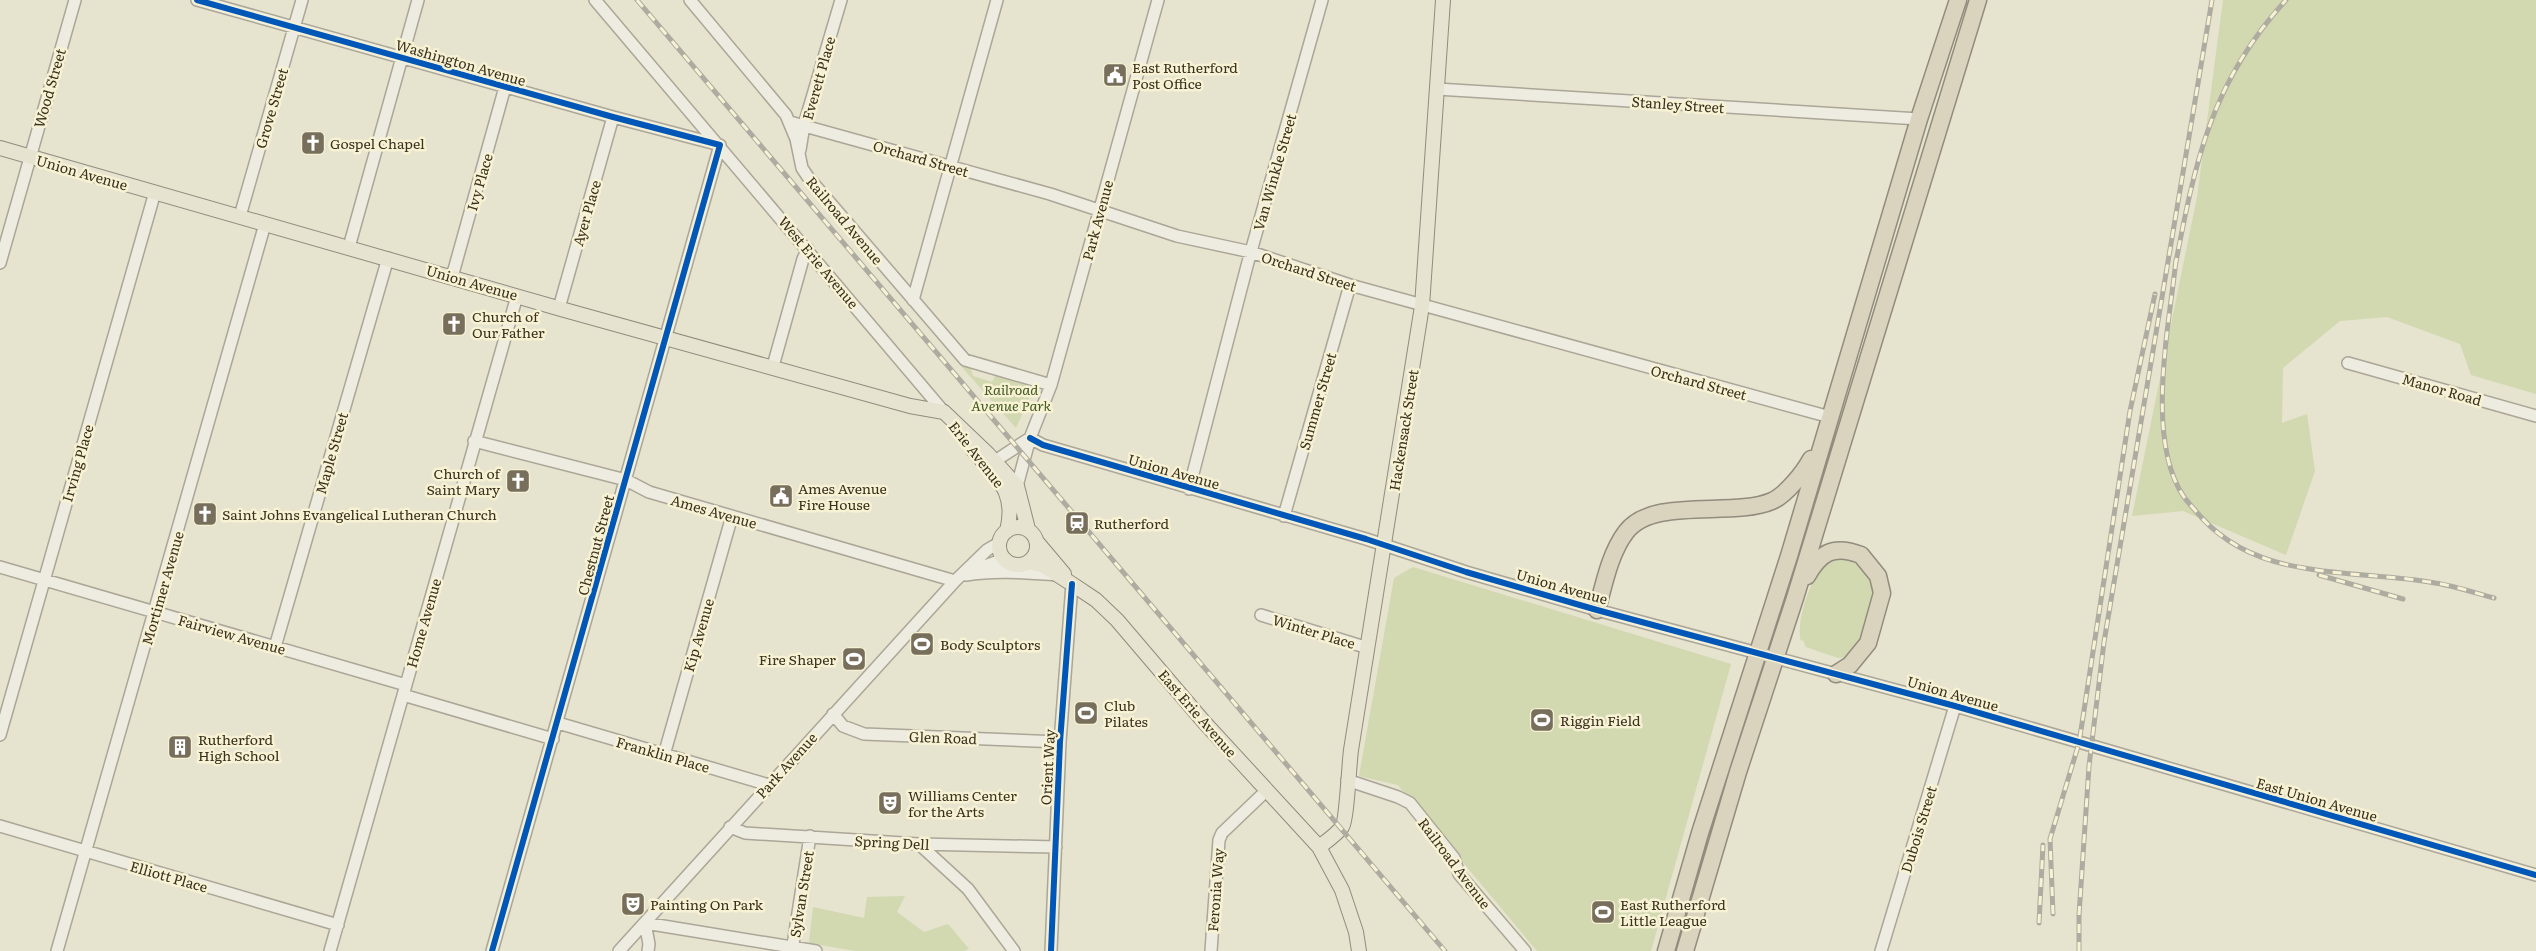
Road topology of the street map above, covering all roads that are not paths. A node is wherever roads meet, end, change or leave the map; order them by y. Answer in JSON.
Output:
{"nodes":[{"id":1,"x":75,"y":0,"type":"edge"},
{"id":2,"x":197,"y":0,"type":"edge"},
{"id":3,"x":302,"y":0,"type":"edge"},
{"id":4,"x":418,"y":0,"type":"edge"},
{"id":5,"x":595,"y":0,"type":"edge"},
{"id":6,"x":690,"y":0,"type":"edge"},
{"id":7,"x":841,"y":0,"type":"edge"},
{"id":8,"x":997,"y":0,"type":"edge"},
{"id":9,"x":1158,"y":0,"type":"edge"},
{"id":10,"x":1322,"y":0,"type":"edge"},
{"id":11,"x":1443,"y":0,"type":"edge"},
{"id":12,"x":1958,"y":0,"type":"edge"},
{"id":13,"x":1978,"y":0,"type":"edge"},
{"id":14,"x":294,"y":28,"type":"junction"},
{"id":15,"x":401,"y":58,"type":"junction"},
{"id":16,"x":505,"y":87,"type":"junction"},
{"id":17,"x":1437,"y":89,"type":"junction"},
{"id":18,"x":613,"y":118,"type":"junction"},
{"id":19,"x":1919,"y":120,"type":"junction"},
{"id":20,"x":790,"y":122,"type":"junction"},
{"id":21,"x":804,"y":125,"type":"junction"},
{"id":22,"x":720,"y":145,"type":"junction"},
{"id":23,"x":0,"y":148,"type":"edge"},
{"id":24,"x":29,"y":157,"type":"junction"},
{"id":25,"x":799,"y":158,"type":"junction"},
{"id":26,"x":950,"y":167,"type":"junction"},
{"id":27,"x":155,"y":192,"type":"junction"},
{"id":28,"x":1099,"y":209,"type":"junction"},
{"id":29,"x":240,"y":216,"type":"junction"},
{"id":30,"x":265,"y":224,"type":"junction"},
{"id":31,"x":349,"y":247,"type":"junction"},
{"id":32,"x":808,"y":249,"type":"junction"},
{"id":33,"x":1251,"y":252,"type":"junction"},
{"id":34,"x":388,"y":258,"type":"junction"},
{"id":35,"x":0,"y":263,"type":"edge"},
{"id":36,"x":452,"y":276,"type":"junction"},
{"id":37,"x":1350,"y":286,"type":"junction"},
{"id":38,"x":517,"y":296,"type":"junction"},
{"id":39,"x":913,"y":300,"type":"junction"},
{"id":40,"x":1422,"y":306,"type":"junction"},
{"id":41,"x":559,"y":308,"type":"junction"},
{"id":42,"x":665,"y":337,"type":"junction"},
{"id":43,"x":2348,"y":363,"type":"dead end"},
{"id":44,"x":773,"y":366,"type":"junction"},
{"id":45,"x":1051,"y":384,"type":"junction"},
{"id":46,"x":944,"y":412,"type":"junction"},
{"id":47,"x":2536,"y":416,"type":"edge"},
{"id":48,"x":1830,"y":418,"type":"junction"},
{"id":49,"x":1030,"y":438,"type":"junction"},
{"id":50,"x":1823,"y":438,"type":"junction"},
{"id":51,"x":474,"y":442,"type":"junction"},
{"id":52,"x":995,"y":461,"type":"junction"},
{"id":53,"x":626,"y":480,"type":"junction"},
{"id":54,"x":1189,"y":489,"type":"junction"},
{"id":55,"x":1013,"y":491,"type":"junction"},
{"id":56,"x":732,"y":516,"type":"junction"},
{"id":57,"x":1284,"y":516,"type":"junction"},
{"id":58,"x":1028,"y":529,"type":"junction"},
{"id":59,"x":1007,"y":531,"type":"junction"},
{"id":60,"x":1037,"y":542,"type":"junction"},
{"id":61,"x":999,"y":543,"type":"junction"},
{"id":62,"x":1386,"y":545,"type":"junction"},
{"id":63,"x":1029,"y":562,"type":"junction"},
{"id":64,"x":1008,"y":563,"type":"junction"},
{"id":65,"x":0,"y":567,"type":"edge"},
{"id":66,"x":966,"y":575,"type":"junction"},
{"id":67,"x":1059,"y":575,"type":"junction"},
{"id":68,"x":44,"y":580,"type":"junction"},
{"id":69,"x":955,"y":581,"type":"junction"},
{"id":70,"x":1072,"y":584,"type":"junction"},
{"id":71,"x":1795,"y":598,"type":"junction"},
{"id":72,"x":1597,"y":610,"type":"junction"},
{"id":73,"x":155,"y":612,"type":"junction"},
{"id":74,"x":1261,"y":615,"type":"dead end"},
{"id":75,"x":275,"y":647,"type":"junction"},
{"id":76,"x":1368,"y":648,"type":"junction"},
{"id":77,"x":1758,"y":652,"type":"junction"},
{"id":78,"x":1776,"y":657,"type":"junction"},
{"id":79,"x":1836,"y":674,"type":"junction"},
{"id":80,"x":404,"y":690,"type":"junction"},
{"id":81,"x":1955,"y":706,"type":"junction"},
{"id":82,"x":833,"y":714,"type":"junction"},
{"id":83,"x":558,"y":723,"type":"junction"},
{"id":84,"x":0,"y":735,"type":"edge"},
{"id":85,"x":553,"y":738,"type":"junction"},
{"id":86,"x":1060,"y":742,"type":"junction"},
{"id":87,"x":2092,"y":746,"type":"joint"},
{"id":88,"x":664,"y":754,"type":"junction"},
{"id":89,"x":1347,"y":780,"type":"junction"},
{"id":90,"x":768,"y":785,"type":"junction"},
{"id":91,"x":1267,"y":790,"type":"junction"},
{"id":92,"x":0,"y":826,"type":"edge"},
{"id":93,"x":730,"y":827,"type":"junction"},
{"id":94,"x":810,"y":836,"type":"junction"},
{"id":95,"x":920,"y":844,"type":"junction"},
{"id":96,"x":1056,"y":847,"type":"junction"},
{"id":97,"x":1319,"y":847,"type":"junction"},
{"id":98,"x":87,"y":852,"type":"junction"},
{"id":99,"x":2536,"y":875,"type":"edge"},
{"id":100,"x":645,"y":922,"type":"junction"},
{"id":101,"x":338,"y":925,"type":"junction"},
{"id":102,"x":792,"y":949,"type":"edge"},
{"id":103,"x":57,"y":951,"type":"edge"},
{"id":104,"x":330,"y":951,"type":"edge"},
{"id":105,"x":492,"y":951,"type":"edge"},
{"id":106,"x":619,"y":951,"type":"edge"},
{"id":107,"x":648,"y":951,"type":"edge"},
{"id":108,"x":816,"y":951,"type":"edge"},
{"id":109,"x":1014,"y":951,"type":"edge"},
{"id":110,"x":1051,"y":951,"type":"edge"},
{"id":111,"x":1211,"y":951,"type":"edge"},
{"id":112,"x":1359,"y":951,"type":"edge"},
{"id":113,"x":1525,"y":951,"type":"edge"},
{"id":114,"x":1666,"y":951,"type":"edge"},
{"id":115,"x":1685,"y":951,"type":"edge"},
{"id":116,"x":1880,"y":951,"type":"edge"}],
"edges":[{"from":1,"to":24,"type":"street","name":"Wood Street"},
{"from":2,"to":14,"type":"street","name":"Washington Avenue"},
{"from":3,"to":14,"type":"street","name":"Grove Street"},
{"from":4,"to":15,"type":"street"},
{"from":5,"to":22,"type":"street","name":"West Erie Avenue"},
{"from":6,"to":20,"type":"street","name":"Railroad Avenue"},
{"from":7,"to":21,"type":"street","name":"Everett Place"},
{"from":8,"to":26,"type":"street"},
{"from":9,"to":28,"type":"street","name":"Park Avenue"},
{"from":10,"to":33,"type":"street","name":"Van Winkle Street"},
{"from":11,"to":17,"type":"main road","name":"Hackensack Street"},
{"from":12,"to":19,"type":"highway"},
{"from":13,"to":71,"type":"highway"},
{"from":14,"to":15,"type":"street","name":"Washington Avenue"},
{"from":14,"to":29,"type":"street","name":"Grove Street"},
{"from":15,"to":16,"type":"street","name":"Washington Avenue"},
{"from":15,"to":31,"type":"street"},
{"from":16,"to":18,"type":"street","name":"Washington Avenue"},
{"from":16,"to":36,"type":"street","name":"Ivy Place"},
{"from":17,"to":19,"type":"street","name":"Stanley Street"},
{"from":17,"to":40,"type":"main road","name":"Hackensack Street"},
{"from":18,"to":22,"type":"street","name":"Washington Avenue"},
{"from":18,"to":41,"type":"street","name":"Ayer Place"},
{"from":19,"to":48,"type":"highway"},
{"from":20,"to":21,"type":"street","name":"Orchard Street"},
{"from":20,"to":25,"type":"street","name":"Railroad Avenue"},
{"from":21,"to":25,"type":"street","name":"Everett Place"},
{"from":21,"to":26,"type":"street","name":"Orchard Street"},
{"from":22,"to":32,"type":"street","name":"West Erie Avenue"},
{"from":22,"to":42,"type":"street","name":"Chestnut Street"},
{"from":23,"to":24,"type":"main road","name":"Union Avenue"},
{"from":24,"to":27,"type":"main road","name":"Union Avenue"},
{"from":24,"to":35,"type":"street","name":"Wood Street"},
{"from":25,"to":39,"type":"street","name":"Railroad Avenue"},
{"from":26,"to":28,"type":"street","name":"Orchard Street"},
{"from":26,"to":39,"type":"street"},
{"from":27,"to":29,"type":"main road","name":"Union Avenue"},
{"from":27,"to":68,"type":"street","name":"Irving Place"},
{"from":28,"to":33,"type":"street","name":"Orchard Street"},
{"from":28,"to":45,"type":"street","name":"Park Avenue"},
{"from":29,"to":30,"type":"main road","name":"Union Avenue"},
{"from":30,"to":31,"type":"main road","name":"Union Avenue"},
{"from":30,"to":73,"type":"street","name":"Mortimer Avenue"},
{"from":31,"to":34,"type":"main road","name":"Union Avenue"},
{"from":32,"to":44,"type":"street"},
{"from":32,"to":46,"type":"street","name":"West Erie Avenue"},
{"from":33,"to":37,"type":"street","name":"Orchard Street"},
{"from":33,"to":54,"type":"street","name":"Van Winkle Street"},
{"from":34,"to":36,"type":"main road","name":"Union Avenue"},
{"from":34,"to":75,"type":"street","name":"Maple Street"},
{"from":36,"to":38,"type":"main road","name":"Union Avenue"},
{"from":37,"to":40,"type":"street","name":"Orchard Street"},
{"from":37,"to":57,"type":"street","name":"Summer Street"},
{"from":38,"to":41,"type":"main road","name":"Union Avenue"},
{"from":38,"to":51,"type":"street","name":"Home Avenue"},
{"from":39,"to":45,"type":"street","name":"Railroad Avenue"},
{"from":40,"to":48,"type":"street","name":"Orchard Street"},
{"from":40,"to":62,"type":"main road","name":"Hackensack Street"},
{"from":41,"to":42,"type":"main road","name":"Union Avenue"},
{"from":42,"to":44,"type":"main road","name":"Union Avenue"},
{"from":42,"to":53,"type":"street","name":"Chestnut Street"},
{"from":43,"to":47,"type":"street","name":"Manor Road"},
{"from":44,"to":46,"type":"main road","name":"Union Avenue"},
{"from":45,"to":49,"type":"street","name":"Park Avenue"},
{"from":46,"to":52,"type":"main road","name":"West Erie Avenue"},
{"from":46,"to":55,"type":"main road","name":"Erie Avenue"},
{"from":48,"to":50,"type":"highway"},
{"from":49,"to":52,"type":"street"},
{"from":49,"to":54,"type":"street","name":"Union Avenue"},
{"from":49,"to":55,"type":"street","name":"Park Avenue"},
{"from":50,"to":72,"type":"highway"},
{"from":50,"to":77,"type":"highway"},
{"from":51,"to":53,"type":"street","name":"Ames Avenue"},
{"from":51,"to":80,"type":"street","name":"Home Avenue"},
{"from":52,"to":55,"type":"main road","name":"West Erie Avenue"},
{"from":53,"to":56,"type":"street","name":"Ames Avenue"},
{"from":53,"to":83,"type":"street","name":"Chestnut Street"},
{"from":54,"to":57,"type":"street","name":"Union Avenue"},
{"from":55,"to":58,"type":"main road","name":"West Erie Avenue"},
{"from":55,"to":59,"type":"main road"},
{"from":56,"to":69,"type":"street","name":"Ames Avenue"},
{"from":56,"to":88,"type":"street","name":"Kip Avenue"},
{"from":57,"to":62,"type":"street","name":"Union Avenue"},
{"from":58,"to":59,"type":"main road"},
{"from":58,"to":60,"type":"main road"},
{"from":59,"to":61,"type":"main road"},
{"from":60,"to":63,"type":"main road"},
{"from":60,"to":70,"type":"main road","name":"East Erie Avenue"},
{"from":61,"to":64,"type":"main road"},
{"from":61,"to":69,"type":"street","name":"Park Avenue"},
{"from":62,"to":72,"type":"street","name":"Union Avenue"},
{"from":62,"to":76,"type":"main road","name":"Hackensack Street"},
{"from":63,"to":64,"type":"main road"},
{"from":63,"to":67,"type":"main road","name":"East Erie Avenue"},
{"from":64,"to":66,"type":"street","name":"Park Avenue"},
{"from":65,"to":68,"type":"street","name":"Fairview Avenue"},
{"from":66,"to":67,"type":"street"},
{"from":66,"to":69,"type":"street","name":"Park Avenue"},
{"from":67,"to":70,"type":"main road","name":"East Erie Avenue"},
{"from":68,"to":73,"type":"street","name":"Fairview Avenue"},
{"from":68,"to":84,"type":"street","name":"Irving Place"},
{"from":69,"to":82,"type":"street","name":"Park Avenue"},
{"from":70,"to":86,"type":"street","name":"Orient Way"},
{"from":70,"to":91,"type":"main road","name":"East Erie Avenue"},
{"from":71,"to":78,"type":"highway"},
{"from":71,"to":79,"type":"highway"},
{"from":72,"to":77,"type":"street","name":"Union Avenue"},
{"from":73,"to":75,"type":"street","name":"Fairview Avenue"},
{"from":73,"to":98,"type":"street","name":"Mortimer Avenue"},
{"from":74,"to":76,"type":"street","name":"Winter Place"},
{"from":75,"to":80,"type":"street","name":"Fairview Avenue"},
{"from":76,"to":89,"type":"main road","name":"Hackensack Street"},
{"from":77,"to":78,"type":"street","name":"Union Avenue"},
{"from":77,"to":114,"type":"highway"},
{"from":78,"to":79,"type":"street","name":"Union Avenue"},
{"from":78,"to":115,"type":"highway"},
{"from":79,"to":81,"type":"street","name":"Union Avenue"},
{"from":80,"to":85,"type":"street"},
{"from":80,"to":101,"type":"street","name":"Home Avenue"},
{"from":81,"to":87,"type":"street","name":"Union Avenue"},
{"from":81,"to":116,"type":"street","name":"Dubois Street"},
{"from":82,"to":86,"type":"street","name":"Glen Road"},
{"from":82,"to":90,"type":"street","name":"Park Avenue"},
{"from":83,"to":85,"type":"street","name":"Chestnut Street"},
{"from":83,"to":88,"type":"street","name":"Franklin Place"},
{"from":85,"to":105,"type":"street","name":"Chestnut Street"},
{"from":86,"to":96,"type":"street","name":"Orient Way"},
{"from":87,"to":99,"type":"street","name":"East Union Avenue"},
{"from":88,"to":90,"type":"street","name":"Franklin Place"},
{"from":89,"to":97,"type":"main road","name":"Hackensack Street"},
{"from":89,"to":113,"type":"street","name":"Railroad Avenue"},
{"from":90,"to":93,"type":"street","name":"Park Avenue"},
{"from":91,"to":97,"type":"main road","name":"East Erie Avenue"},
{"from":91,"to":111,"type":"street","name":"Feronia Way"},
{"from":92,"to":98,"type":"street","name":"Elliott Place"},
{"from":93,"to":94,"type":"street","name":"Spring Dell"},
{"from":93,"to":100,"type":"street","name":"Park Avenue"},
{"from":94,"to":95,"type":"street","name":"Spring Dell"},
{"from":94,"to":102,"type":"street","name":"Sylvan Street"},
{"from":95,"to":96,"type":"street","name":"Spring Dell"},
{"from":95,"to":109,"type":"street"},
{"from":96,"to":110,"type":"street","name":"Orient Way"},
{"from":97,"to":112,"type":"main road","name":"East Erie Avenue"},
{"from":98,"to":101,"type":"street","name":"Elliott Place"},
{"from":98,"to":103,"type":"street","name":"Mortimer Avenue"},
{"from":100,"to":102,"type":"street"},
{"from":100,"to":106,"type":"street","name":"Park Avenue"},
{"from":100,"to":107,"type":"street"},
{"from":101,"to":104,"type":"street","name":"Home Avenue"},
{"from":102,"to":108,"type":"street"}]}
